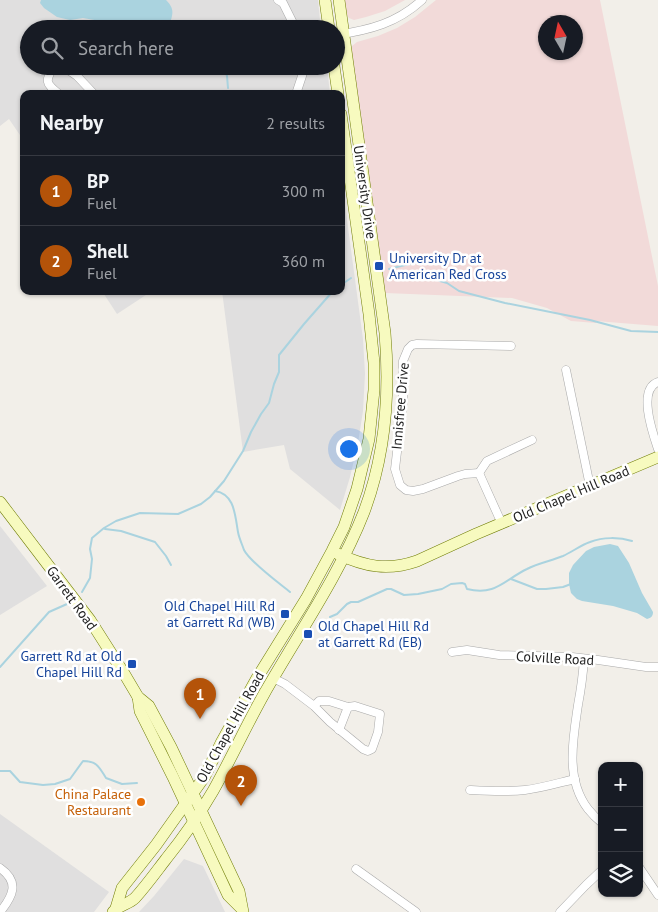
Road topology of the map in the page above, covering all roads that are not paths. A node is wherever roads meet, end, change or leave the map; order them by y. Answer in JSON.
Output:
{"nodes":[{"id":1,"x":278,"y":0,"type":"edge"},
{"id":2,"x":325,"y":0,"type":"edge"},
{"id":3,"x":339,"y":0,"type":"edge"},
{"id":4,"x":422,"y":0,"type":"edge"},
{"id":5,"x":292,"y":20,"type":"edge"},
{"id":6,"x":328,"y":20,"type":"edge"},
{"id":7,"x":340,"y":20,"type":"edge"},
{"id":8,"x":345,"y":33,"type":"edge"},
{"id":9,"x":345,"y":67,"type":"edge"},
{"id":10,"x":49,"y":75,"type":"edge"},
{"id":11,"x":76,"y":75,"type":"edge"},
{"id":12,"x":302,"y":75,"type":"edge"},
{"id":13,"x":335,"y":75,"type":"edge"},
{"id":14,"x":54,"y":90,"type":"edge"},
{"id":15,"x":90,"y":90,"type":"edge"},
{"id":16,"x":297,"y":90,"type":"edge"},
{"id":17,"x":337,"y":90,"type":"edge"},
{"id":18,"x":345,"y":143,"type":"edge"},
{"id":19,"x":511,"y":346,"type":"dead end"},
{"id":20,"x":566,"y":370,"type":"dead end"},
{"id":21,"x":658,"y":382,"type":"edge"},
{"id":22,"x":532,"y":440,"type":"dead end"},
{"id":23,"x":658,"y":449,"type":"edge"},
{"id":24,"x":658,"y":457,"type":"edge"},
{"id":25,"x":479,"y":473,"type":"junction"},
{"id":26,"x":590,"y":486,"type":"junction"},
{"id":27,"x":0,"y":502,"type":"edge"},
{"id":28,"x":502,"y":524,"type":"junction"},
{"id":29,"x":332,"y":552,"type":"junction"},
{"id":30,"x":343,"y":556,"type":"junction"},
{"id":31,"x":452,"y":652,"type":"dead end"},
{"id":32,"x":584,"y":659,"type":"junction"},
{"id":33,"x":658,"y":667,"type":"edge"},
{"id":34,"x":273,"y":678,"type":"junction"},
{"id":35,"x":138,"y":697,"type":"junction"},
{"id":36,"x":314,"y":706,"type":"junction"},
{"id":37,"x":348,"y":707,"type":"junction"},
{"id":38,"x":339,"y":730,"type":"junction"},
{"id":39,"x":575,"y":779,"type":"junction"},
{"id":40,"x":470,"y":790,"type":"dead end"},
{"id":41,"x":193,"y":793,"type":"junction"},
{"id":42,"x":185,"y":804,"type":"junction"},
{"id":43,"x":201,"y":811,"type":"junction"},
{"id":44,"x":598,"y":819,"type":"edge"},
{"id":45,"x":194,"y":822,"type":"junction"},
{"id":46,"x":0,"y":868,"type":"edge"},
{"id":47,"x":356,"y":869,"type":"dead end"},
{"id":48,"x":643,"y":873,"type":"edge"},
{"id":49,"x":598,"y":874,"type":"edge"},
{"id":50,"x":658,"y":895,"type":"edge"},
{"id":51,"x":406,"y":909,"type":"edge"},
{"id":52,"x":115,"y":910,"type":"edge"},
{"id":53,"x":242,"y":910,"type":"edge"},
{"id":54,"x":0,"y":912,"type":"edge"},
{"id":55,"x":416,"y":912,"type":"edge"},
{"id":56,"x":560,"y":912,"type":"edge"}],
"edges":[{"from":1,"to":5,"type":"street"},
{"from":2,"to":6,"type":"main road"},
{"from":3,"to":7,"type":"main road","name":"University Drive"},
{"from":4,"to":8,"type":"street"},
{"from":9,"to":30,"type":"main road","name":"University Drive"},
{"from":10,"to":14,"type":"street"},
{"from":11,"to":15,"type":"street"},
{"from":12,"to":16,"type":"street"},
{"from":13,"to":17,"type":"main road"},
{"from":18,"to":29,"type":"main road","name":"University Drive"},
{"from":19,"to":25,"type":"street","name":"Innisfree Drive"},
{"from":20,"to":26,"type":"street"},
{"from":21,"to":23,"type":"street"},
{"from":22,"to":25,"type":"street"},
{"from":24,"to":26,"type":"main road","name":"Old Chapel Hill Road"},
{"from":25,"to":28,"type":"street"},
{"from":26,"to":28,"type":"main road","name":"Old Chapel Hill Road"},
{"from":27,"to":35,"type":"main road","name":"Garrett Road"},
{"from":28,"to":30,"type":"main road","name":"Old Chapel Hill Road"},
{"from":29,"to":30,"type":"main road","name":"Old Chapel Hill Road"},
{"from":29,"to":41,"type":"main road","name":"Old Chapel Hill Road"},
{"from":30,"to":34,"type":"main road","name":"Old Chapel Hill Road"},
{"from":31,"to":32,"type":"street","name":"Colville Road"},
{"from":32,"to":33,"type":"street","name":"Colville Road"},
{"from":32,"to":39,"type":"street"},
{"from":34,"to":36,"type":"street"},
{"from":34,"to":43,"type":"main road","name":"Old Chapel Hill Road"},
{"from":35,"to":41,"type":"main road","name":"Garrett Road"},
{"from":35,"to":42,"type":"main road","name":"Garrett Road"},
{"from":36,"to":37,"type":"street"},
{"from":36,"to":38,"type":"street"},
{"from":37,"to":38,"type":"street"},
{"from":37,"to":38,"type":"street"},
{"from":39,"to":40,"type":"street"},
{"from":39,"to":44,"type":"street"},
{"from":41,"to":42,"type":"main road","name":"Old Chapel Hill Road"},
{"from":41,"to":43,"type":"main road","name":"Garrett Road"},
{"from":42,"to":45,"type":"main road","name":"Garrett Road"},
{"from":42,"to":52,"type":"main road","name":"Old Chapel Hill Road"},
{"from":43,"to":45,"type":"main road","name":"Old Chapel Hill Road"},
{"from":43,"to":53,"type":"main road","name":"Garrett Road"},
{"from":45,"to":52,"type":"main road","name":"Old Chapel Hill Road"},
{"from":45,"to":53,"type":"main road","name":"Garrett Road"},
{"from":46,"to":54,"type":"street"},
{"from":47,"to":51,"type":"street"},
{"from":48,"to":50,"type":"street"},
{"from":49,"to":56,"type":"street"},
{"from":51,"to":55,"type":"street"}]}
